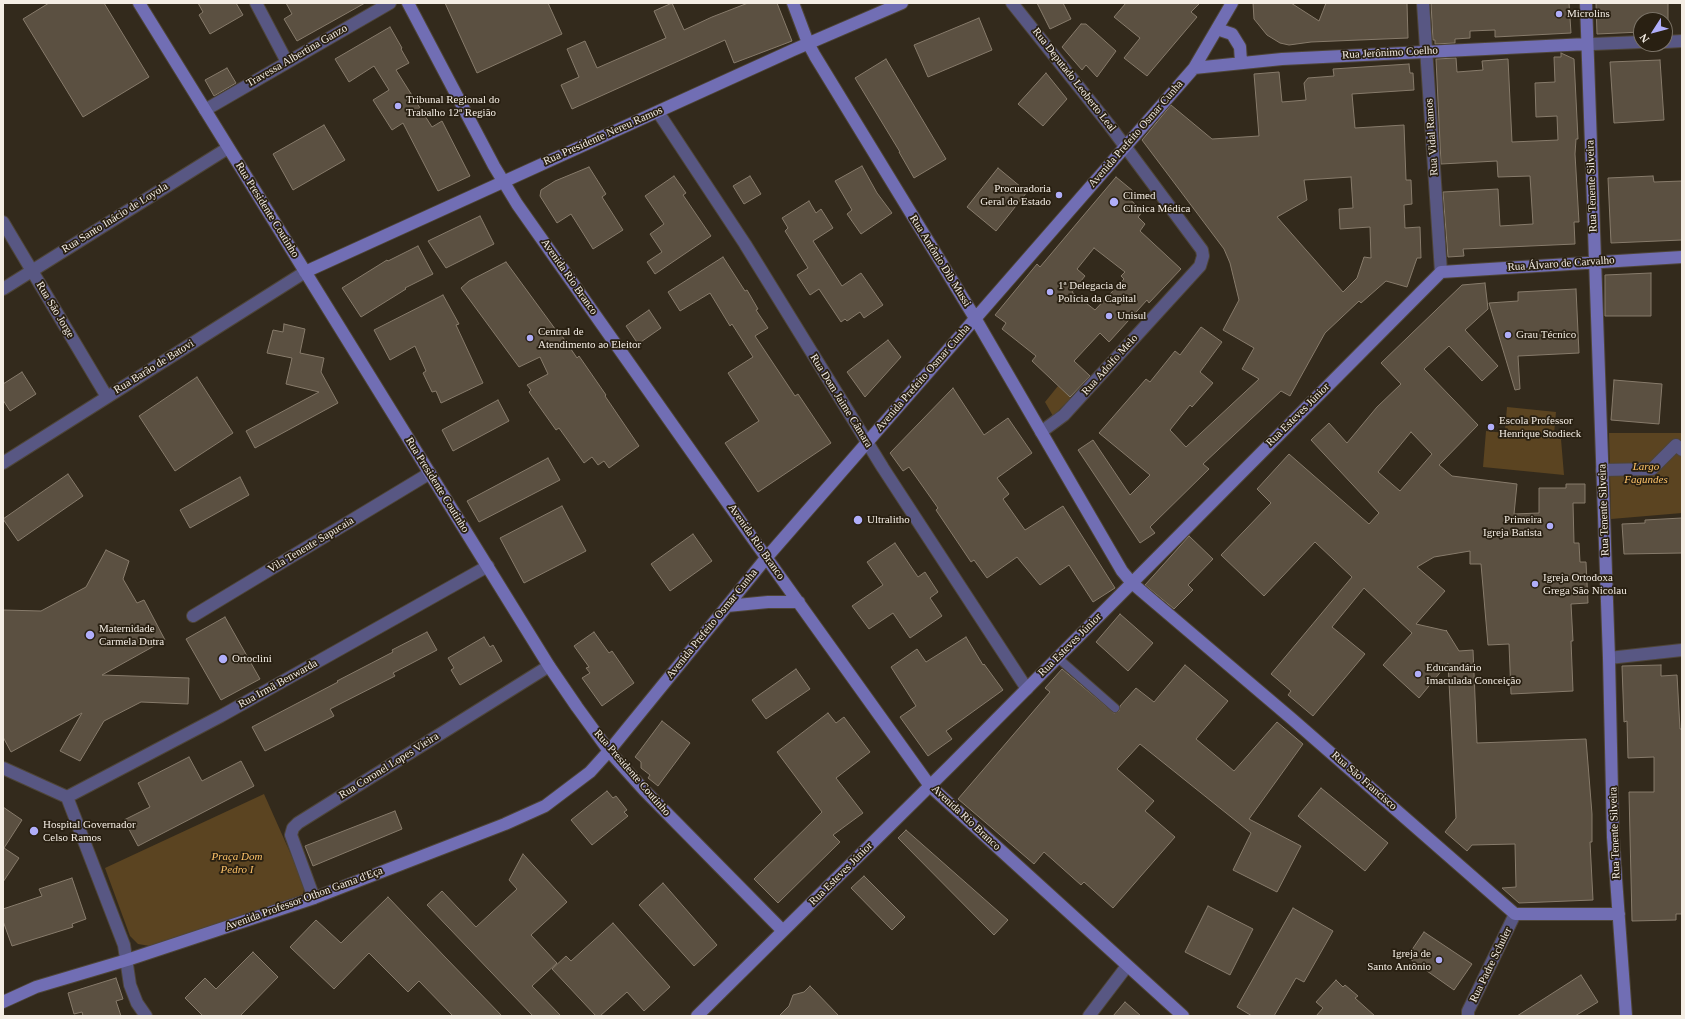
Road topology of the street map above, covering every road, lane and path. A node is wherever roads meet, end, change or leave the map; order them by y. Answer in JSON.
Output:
{"nodes":[{"id":1,"x":139,"y":3,"type":"edge"},
{"id":2,"x":256,"y":3,"type":"edge"},
{"id":3,"x":390,"y":3,"type":"edge"},
{"id":4,"x":408,"y":3,"type":"edge"},
{"id":5,"x":793,"y":3,"type":"edge"},
{"id":6,"x":902,"y":3,"type":"edge"},
{"id":7,"x":1012,"y":3,"type":"edge"},
{"id":8,"x":1232,"y":3,"type":"edge"},
{"id":9,"x":1423,"y":3,"type":"edge"},
{"id":10,"x":1586,"y":3,"type":"edge"},
{"id":11,"x":1217,"y":29,"type":"junction"},
{"id":12,"x":1633,"y":42,"type":"edge"},
{"id":13,"x":808,"y":43,"type":"junction"},
{"id":14,"x":1590,"y":44,"type":"junction"},
{"id":15,"x":1426,"y":51,"type":"junction"},
{"id":16,"x":287,"y":62,"type":"junction"},
{"id":17,"x":1241,"y":62,"type":"junction"},
{"id":18,"x":1194,"y":68,"type":"junction"},
{"id":19,"x":205,"y":110,"type":"junction"},
{"id":20,"x":658,"y":112,"type":"junction"},
{"id":21,"x":1125,"y":146,"type":"junction"},
{"id":22,"x":228,"y":148,"type":"junction"},
{"id":23,"x":503,"y":182,"type":"junction"},
{"id":24,"x":3,"y":222,"type":"edge"},
{"id":25,"x":1203,"y":256,"type":"joint"},
{"id":26,"x":1682,"y":257,"type":"edge"},
{"id":27,"x":1595,"y":262,"type":"junction"},
{"id":28,"x":31,"y":270,"type":"junction"},
{"id":29,"x":305,"y":272,"type":"junction"},
{"id":30,"x":1440,"y":272,"type":"junction"},
{"id":31,"x":3,"y":289,"type":"edge"},
{"id":32,"x":975,"y":318,"type":"junction"},
{"id":33,"x":107,"y":397,"type":"junction"},
{"id":34,"x":1041,"y":432,"type":"junction"},
{"id":35,"x":866,"y":443,"type":"junction"},
{"id":36,"x":1682,"y":450,"type":"edge"},
{"id":37,"x":3,"y":463,"type":"edge"},
{"id":38,"x":1602,"y":470,"type":"junction"},
{"id":39,"x":430,"y":473,"type":"junction"},
{"id":40,"x":767,"y":557,"type":"junction"},
{"id":41,"x":488,"y":566,"type":"junction"},
{"id":42,"x":1132,"y":583,"type":"junction"},
{"id":43,"x":799,"y":602,"type":"junction"},
{"id":44,"x":727,"y":606,"type":"junction"},
{"id":45,"x":193,"y":616,"type":"dead end"},
{"id":46,"x":1682,"y":650,"type":"edge"},
{"id":47,"x":1058,"y":658,"type":"junction"},
{"id":48,"x":1609,"y":658,"type":"junction"},
{"id":49,"x":549,"y":666,"type":"junction"},
{"id":50,"x":1027,"y":689,"type":"junction"},
{"id":51,"x":1115,"y":708,"type":"dead end"},
{"id":52,"x":609,"y":751,"type":"junction"},
{"id":53,"x":3,"y":768,"type":"edge"},
{"id":54,"x":930,"y":786,"type":"junction"},
{"id":55,"x":67,"y":797,"type":"junction"},
{"id":56,"x":314,"y":898,"type":"junction"},
{"id":57,"x":1515,"y":914,"type":"junction"},
{"id":58,"x":1618,"y":914,"type":"junction"},
{"id":59,"x":784,"y":931,"type":"junction"},
{"id":60,"x":127,"y":960,"type":"junction"},
{"id":61,"x":1127,"y":966,"type":"junction"},
{"id":62,"x":3,"y":1002,"type":"edge"},
{"id":63,"x":146,"y":1016,"type":"edge"},
{"id":64,"x":697,"y":1016,"type":"edge"},
{"id":65,"x":1089,"y":1016,"type":"edge"},
{"id":66,"x":1183,"y":1016,"type":"edge"},
{"id":67,"x":1468,"y":1016,"type":"edge"},
{"id":68,"x":1626,"y":1016,"type":"edge"}],
"edges":[{"from":1,"to":19,"type":"street","name":"Rua Presidente Coutinho"},
{"from":2,"to":16,"type":"street"},
{"from":3,"to":16,"type":"street","name":"Travessa Albertina Ganzo"},
{"from":4,"to":23,"type":"street","name":"Avenida Rio Branco"},
{"from":5,"to":13,"type":"street","name":"Rua Antônio Dib Mussi"},
{"from":6,"to":13,"type":"street","name":"Rua Presidente Nereu Ramos"},
{"from":7,"to":21,"type":"street","name":"Rua Deputado Leoberto Leal"},
{"from":8,"to":11,"type":"street","name":"Avenida Prefeito Osmar Cunha"},
{"from":9,"to":15,"type":"street","name":"Rua Vidal Ramos"},
{"from":10,"to":14,"type":"street","name":"Rua Tenente Silveira"},
{"from":11,"to":17,"type":"street"},
{"from":11,"to":18,"type":"street","name":"Avenida Prefeito Osmar Cunha"},
{"from":12,"to":14,"type":"street","name":"Rua Jerônimo Coelho"},
{"from":13,"to":20,"type":"street","name":"Rua Presidente Nereu Ramos"},
{"from":13,"to":32,"type":"street","name":"Rua Antônio Dib Mussi"},
{"from":14,"to":15,"type":"street","name":"Rua Jerônimo Coelho"},
{"from":14,"to":27,"type":"street","name":"Rua Tenente Silveira"},
{"from":15,"to":17,"type":"street","name":"Rua Jerônimo Coelho"},
{"from":15,"to":30,"type":"street","name":"Rua Vidal Ramos"},
{"from":16,"to":19,"type":"street","name":"Travessa Albertina Ganzo"},
{"from":17,"to":18,"type":"street","name":"Rua Jerônimo Coelho"},
{"from":18,"to":21,"type":"street","name":"Avenida Prefeito Osmar Cunha"},
{"from":19,"to":22,"type":"street","name":"Rua Presidente Coutinho"},
{"from":20,"to":23,"type":"street","name":"Rua Presidente Nereu Ramos"},
{"from":20,"to":35,"type":"street","name":"Rua Dom Jaime Câmara"},
{"from":21,"to":25,"type":"street","name":"Rua Deputado Leoberto Leal"},
{"from":21,"to":32,"type":"street","name":"Avenida Prefeito Osmar Cunha"},
{"from":22,"to":28,"type":"street","name":"Rua Santo Inácio de Loyola"},
{"from":22,"to":29,"type":"street","name":"Rua Presidente Coutinho"},
{"from":23,"to":29,"type":"street","name":"Rua Presidente Nereu Ramos"},
{"from":23,"to":40,"type":"street","name":"Avenida Rio Branco"},
{"from":24,"to":28,"type":"street","name":"Rua São Jorge"},
{"from":25,"to":34,"type":"street","name":"Rua Adolfo Melo"},
{"from":26,"to":27,"type":"street","name":"Rua Álvaro de Carvalho"},
{"from":27,"to":30,"type":"street","name":"Rua Álvaro de Carvalho"},
{"from":27,"to":38,"type":"street","name":"Rua Tenente Silveira"},
{"from":28,"to":31,"type":"street","name":"Rua Santo Inácio de Loyola"},
{"from":28,"to":33,"type":"street","name":"Rua São Jorge"},
{"from":29,"to":33,"type":"street","name":"Rua Barão de Batovi"},
{"from":29,"to":39,"type":"street","name":"Rua Presidente Coutinho"},
{"from":30,"to":42,"type":"street","name":"Rua Esteves Júnior"},
{"from":32,"to":34,"type":"street","name":"Rua Antônio Dib Mussi"},
{"from":32,"to":35,"type":"street","name":"Avenida Prefeito Osmar Cunha"},
{"from":33,"to":37,"type":"street","name":"Rua Barão de Batovi"},
{"from":34,"to":42,"type":"street","name":"Rua Antônio Dib Mussi"},
{"from":35,"to":40,"type":"street","name":"Avenida Prefeito Osmar Cunha"},
{"from":35,"to":50,"type":"street","name":"Rua Dom Jaime Câmara"},
{"from":36,"to":38,"type":"street"},
{"from":38,"to":48,"type":"street","name":"Rua Tenente Silveira"},
{"from":39,"to":41,"type":"street","name":"Rua Presidente Coutinho"},
{"from":39,"to":45,"type":"street","name":"Vila Tenente Sapucaia"},
{"from":40,"to":43,"type":"street","name":"Avenida Rio Branco"},
{"from":40,"to":44,"type":"street","name":"Avenida Prefeito Osmar Cunha"},
{"from":41,"to":49,"type":"street","name":"Rua Presidente Coutinho"},
{"from":41,"to":55,"type":"street","name":"Rua Irmã Benwarda"},
{"from":42,"to":47,"type":"street","name":"Rua Esteves Júnior"},
{"from":42,"to":57,"type":"street","name":"Rua São Francisco"},
{"from":43,"to":44,"type":"street"},
{"from":43,"to":54,"type":"street","name":"Avenida Rio Branco"},
{"from":44,"to":52,"type":"street","name":"Avenida Prefeito Osmar Cunha"},
{"from":46,"to":48,"type":"street"},
{"from":47,"to":50,"type":"street","name":"Rua Esteves Júnior"},
{"from":47,"to":51,"type":"lane"},
{"from":48,"to":58,"type":"street","name":"Rua Tenente Silveira"},
{"from":49,"to":52,"type":"street","name":"Rua Presidente Coutinho"},
{"from":49,"to":56,"type":"street","name":"Rua Coronel Lopes Vieira"},
{"from":50,"to":54,"type":"street","name":"Rua Esteves Júnior"},
{"from":52,"to":56,"type":"street","name":"Avenida Professor Othon Gama d'Eça"},
{"from":52,"to":59,"type":"street","name":"Rua Presidente Coutinho"},
{"from":53,"to":55,"type":"street"},
{"from":54,"to":59,"type":"street","name":"Rua Esteves Júnior"},
{"from":54,"to":61,"type":"street","name":"Avenida Rio Branco"},
{"from":55,"to":60,"type":"street"},
{"from":56,"to":60,"type":"street","name":"Avenida Professor Othon Gama d'Eça"},
{"from":57,"to":58,"type":"street"},
{"from":57,"to":67,"type":"street","name":"Rua Padre Schuler"},
{"from":58,"to":68,"type":"street","name":"Rua Tenente Silveira"},
{"from":59,"to":64,"type":"street","name":"Rua Esteves Júnior"},
{"from":60,"to":62,"type":"street","name":"Avenida Professor Othon Gama d'Eça"},
{"from":60,"to":63,"type":"street"},
{"from":61,"to":65,"type":"street"},
{"from":61,"to":66,"type":"street","name":"Avenida Rio Branco"}]}
